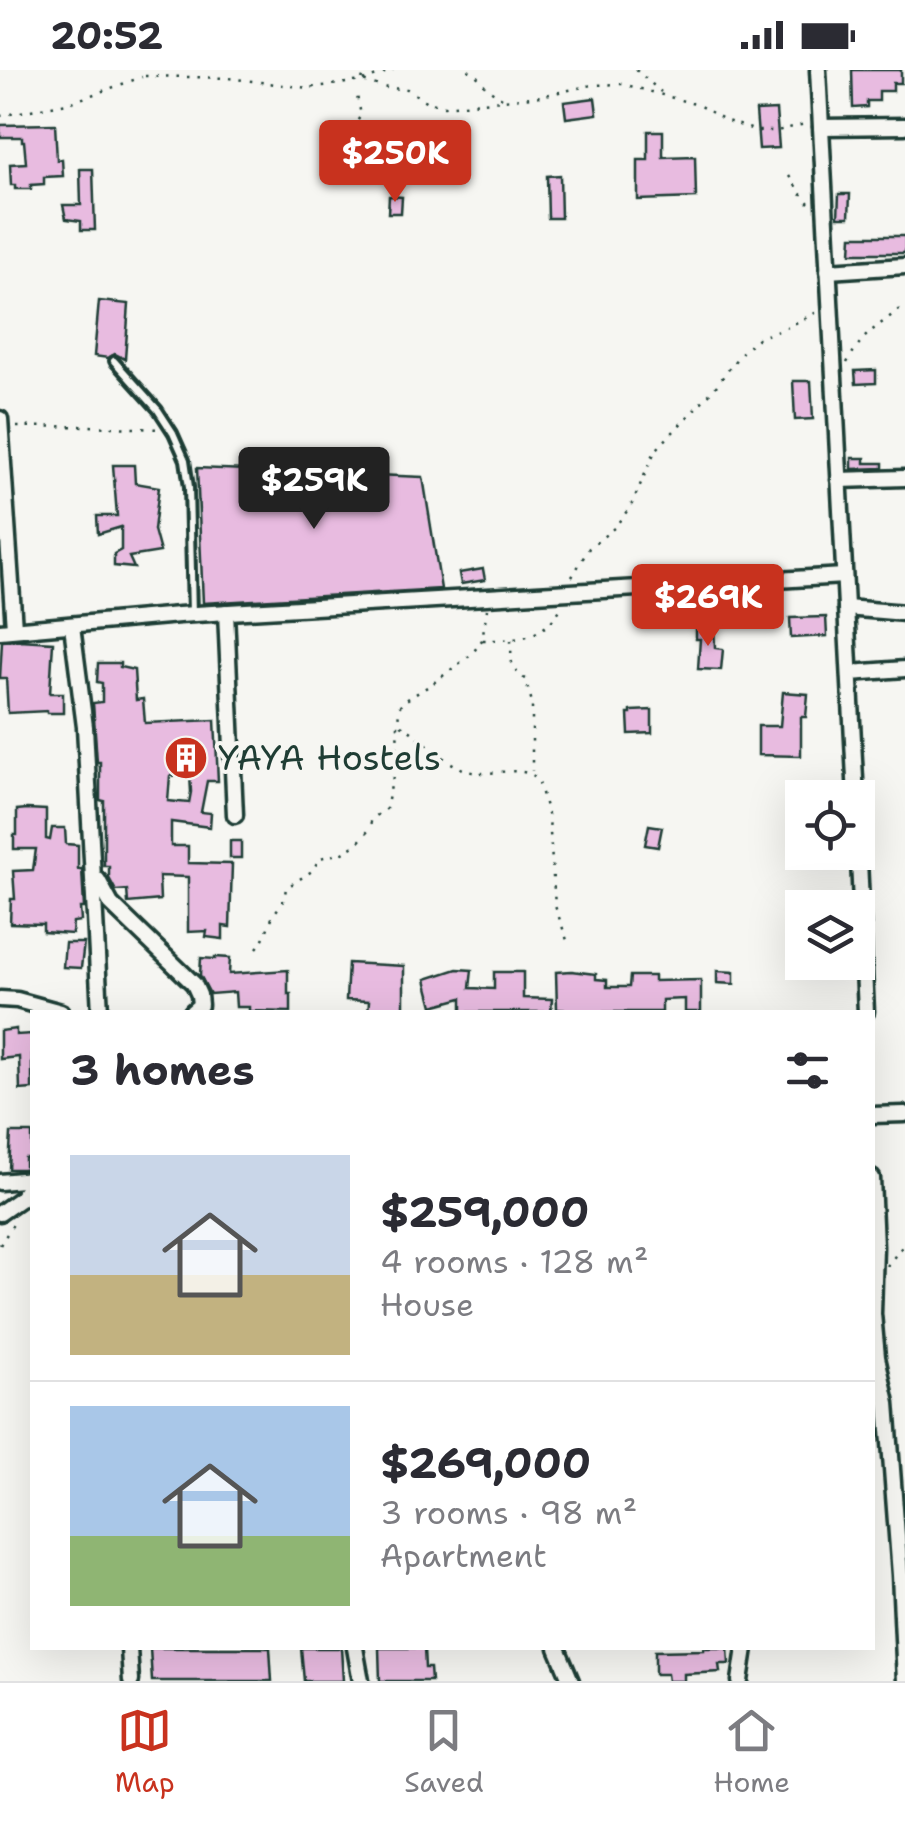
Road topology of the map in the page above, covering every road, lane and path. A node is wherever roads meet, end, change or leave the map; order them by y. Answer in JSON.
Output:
{"nodes":[{"id":1,"x":156,"y":70,"type":"edge"},
{"id":2,"x":366,"y":70,"type":"edge"},
{"id":3,"x":393,"y":70,"type":"edge"},
{"id":4,"x":468,"y":70,"type":"edge"},
{"id":5,"x":636,"y":70,"type":"edge"},
{"id":6,"x":818,"y":70,"type":"edge"},
{"id":7,"x":144,"y":76,"type":"junction"},
{"id":8,"x":362,"y":82,"type":"junction"},
{"id":9,"x":662,"y":94,"type":"junction"},
{"id":10,"x":356,"y":96,"type":"dead end"},
{"id":11,"x":505,"y":100,"type":"junction"},
{"id":12,"x":0,"y":116,"type":"edge"},
{"id":13,"x":821,"y":124,"type":"junction"},
{"id":14,"x":905,"y":126,"type":"edge"},
{"id":15,"x":355,"y":139,"type":"dead end"},
{"id":16,"x":789,"y":176,"type":"dead end"},
{"id":17,"x":825,"y":212,"type":"junction"},
{"id":18,"x":905,"y":266,"type":"edge"},
{"id":19,"x":828,"y":271,"type":"junction"},
{"id":20,"x":905,"y":304,"type":"edge"},
{"id":21,"x":830,"y":305,"type":"junction"},
{"id":22,"x":114,"y":361,"type":"dead end"},
{"id":23,"x":834,"y":386,"type":"junction"},
{"id":24,"x":0,"y":419,"type":"edge"},
{"id":25,"x":0,"y":427,"type":"edge"},
{"id":26,"x":173,"y":433,"type":"junction"},
{"id":27,"x":905,"y":478,"type":"edge"},
{"id":28,"x":839,"y":480,"type":"junction"},
{"id":29,"x":844,"y":576,"type":"junction"},
{"id":30,"x":564,"y":593,"type":"junction"},
{"id":31,"x":488,"y":598,"type":"junction"},
{"id":32,"x":846,"y":608,"type":"junction"},
{"id":33,"x":226,"y":612,"type":"junction"},
{"id":34,"x":905,"y":613,"type":"edge"},
{"id":35,"x":192,"y":614,"type":"junction"},
{"id":36,"x":7,"y":621,"type":"edge"},
{"id":37,"x":72,"y":626,"type":"junction"},
{"id":38,"x":482,"y":640,"type":"junction"},
{"id":39,"x":511,"y":640,"type":"junction"},
{"id":40,"x":905,"y":669,"type":"edge"},
{"id":41,"x":850,"y":672,"type":"junction"},
{"id":42,"x":398,"y":724,"type":"junction"},
{"id":43,"x":532,"y":774,"type":"junction"},
{"id":44,"x":855,"y":780,"type":"edge"},
{"id":45,"x":235,"y":815,"type":"dead end"},
{"id":46,"x":94,"y":870,"type":"junction"},
{"id":47,"x":859,"y":870,"type":"edge"},
{"id":48,"x":567,"y":940,"type":"dead end"},
{"id":49,"x":257,"y":948,"type":"dead end"},
{"id":50,"x":0,"y":999,"type":"edge"},
{"id":51,"x":53,"y":1010,"type":"edge"},
{"id":52,"x":100,"y":1010,"type":"edge"},
{"id":53,"x":194,"y":1010,"type":"edge"},
{"id":54,"x":866,"y":1010,"type":"edge"},
{"id":55,"x":905,"y":1114,"type":"edge"},
{"id":56,"x":875,"y":1115,"type":"edge"},
{"id":57,"x":30,"y":1180,"type":"edge"},
{"id":58,"x":0,"y":1182,"type":"edge"},
{"id":59,"x":30,"y":1183,"type":"edge"},
{"id":60,"x":0,"y":1213,"type":"edge"},
{"id":61,"x":905,"y":1243,"type":"edge"},
{"id":62,"x":875,"y":1273,"type":"edge"},
{"id":63,"x":875,"y":1336,"type":"edge"},
{"id":64,"x":880,"y":1404,"type":"edge"},
{"id":65,"x":128,"y":1650,"type":"edge"},
{"id":66,"x":356,"y":1650,"type":"edge"},
{"id":67,"x":558,"y":1650,"type":"edge"},
{"id":68,"x":745,"y":1650,"type":"edge"},
{"id":69,"x":132,"y":1681,"type":"edge"},
{"id":70,"x":361,"y":1681,"type":"edge"},
{"id":71,"x":570,"y":1681,"type":"edge"},
{"id":72,"x":740,"y":1681,"type":"edge"},
{"id":73,"x":904,"y":1681,"type":"edge"}],
"edges":[{"from":1,"to":7,"type":"path"},
{"from":2,"to":8,"type":"path"},
{"from":3,"to":8,"type":"path"},
{"from":4,"to":11,"type":"path"},
{"from":5,"to":9,"type":"path"},
{"from":6,"to":13,"type":"street"},
{"from":7,"to":8,"type":"path"},
{"from":7,"to":12,"type":"path"},
{"from":8,"to":11,"type":"path"},
{"from":9,"to":11,"type":"path"},
{"from":9,"to":13,"type":"path"},
{"from":10,"to":15,"type":"path"},
{"from":13,"to":14,"type":"street"},
{"from":13,"to":17,"type":"street"},
{"from":16,"to":17,"type":"path"},
{"from":17,"to":19,"type":"street"},
{"from":18,"to":19,"type":"street"},
{"from":19,"to":21,"type":"street"},
{"from":20,"to":23,"type":"path"},
{"from":21,"to":23,"type":"street"},
{"from":21,"to":30,"type":"path"},
{"from":22,"to":26,"type":"lane"},
{"from":23,"to":28,"type":"street"},
{"from":24,"to":25,"type":"street"},
{"from":25,"to":26,"type":"path"},
{"from":25,"to":36,"type":"street"},
{"from":26,"to":35,"type":"lane"},
{"from":27,"to":28,"type":"street"},
{"from":28,"to":29,"type":"street"},
{"from":29,"to":30,"type":"street"},
{"from":29,"to":32,"type":"street"},
{"from":30,"to":31,"type":"street"},
{"from":30,"to":39,"type":"path"},
{"from":31,"to":33,"type":"street"},
{"from":31,"to":38,"type":"path"},
{"from":32,"to":34,"type":"street"},
{"from":32,"to":41,"type":"street"},
{"from":33,"to":35,"type":"street"},
{"from":33,"to":45,"type":"street"},
{"from":35,"to":37,"type":"street"},
{"from":36,"to":37,"type":"street"},
{"from":37,"to":46,"type":"street"},
{"from":38,"to":39,"type":"path"},
{"from":38,"to":42,"type":"path"},
{"from":39,"to":43,"type":"path"},
{"from":40,"to":41,"type":"street"},
{"from":41,"to":44,"type":"street"},
{"from":42,"to":43,"type":"path"},
{"from":42,"to":49,"type":"path"},
{"from":43,"to":48,"type":"path"},
{"from":46,"to":52,"type":"street"},
{"from":46,"to":53,"type":"street"},
{"from":47,"to":54,"type":"street"},
{"from":50,"to":51,"type":"street"},
{"from":55,"to":56,"type":"street"},
{"from":57,"to":58,"type":"street"},
{"from":59,"to":60,"type":"street"},
{"from":61,"to":62,"type":"path"},
{"from":63,"to":64,"type":"street"},
{"from":64,"to":73,"type":"street"},
{"from":65,"to":69,"type":"street"},
{"from":66,"to":70,"type":"street"},
{"from":67,"to":71,"type":"street"},
{"from":68,"to":72,"type":"street"}]}
